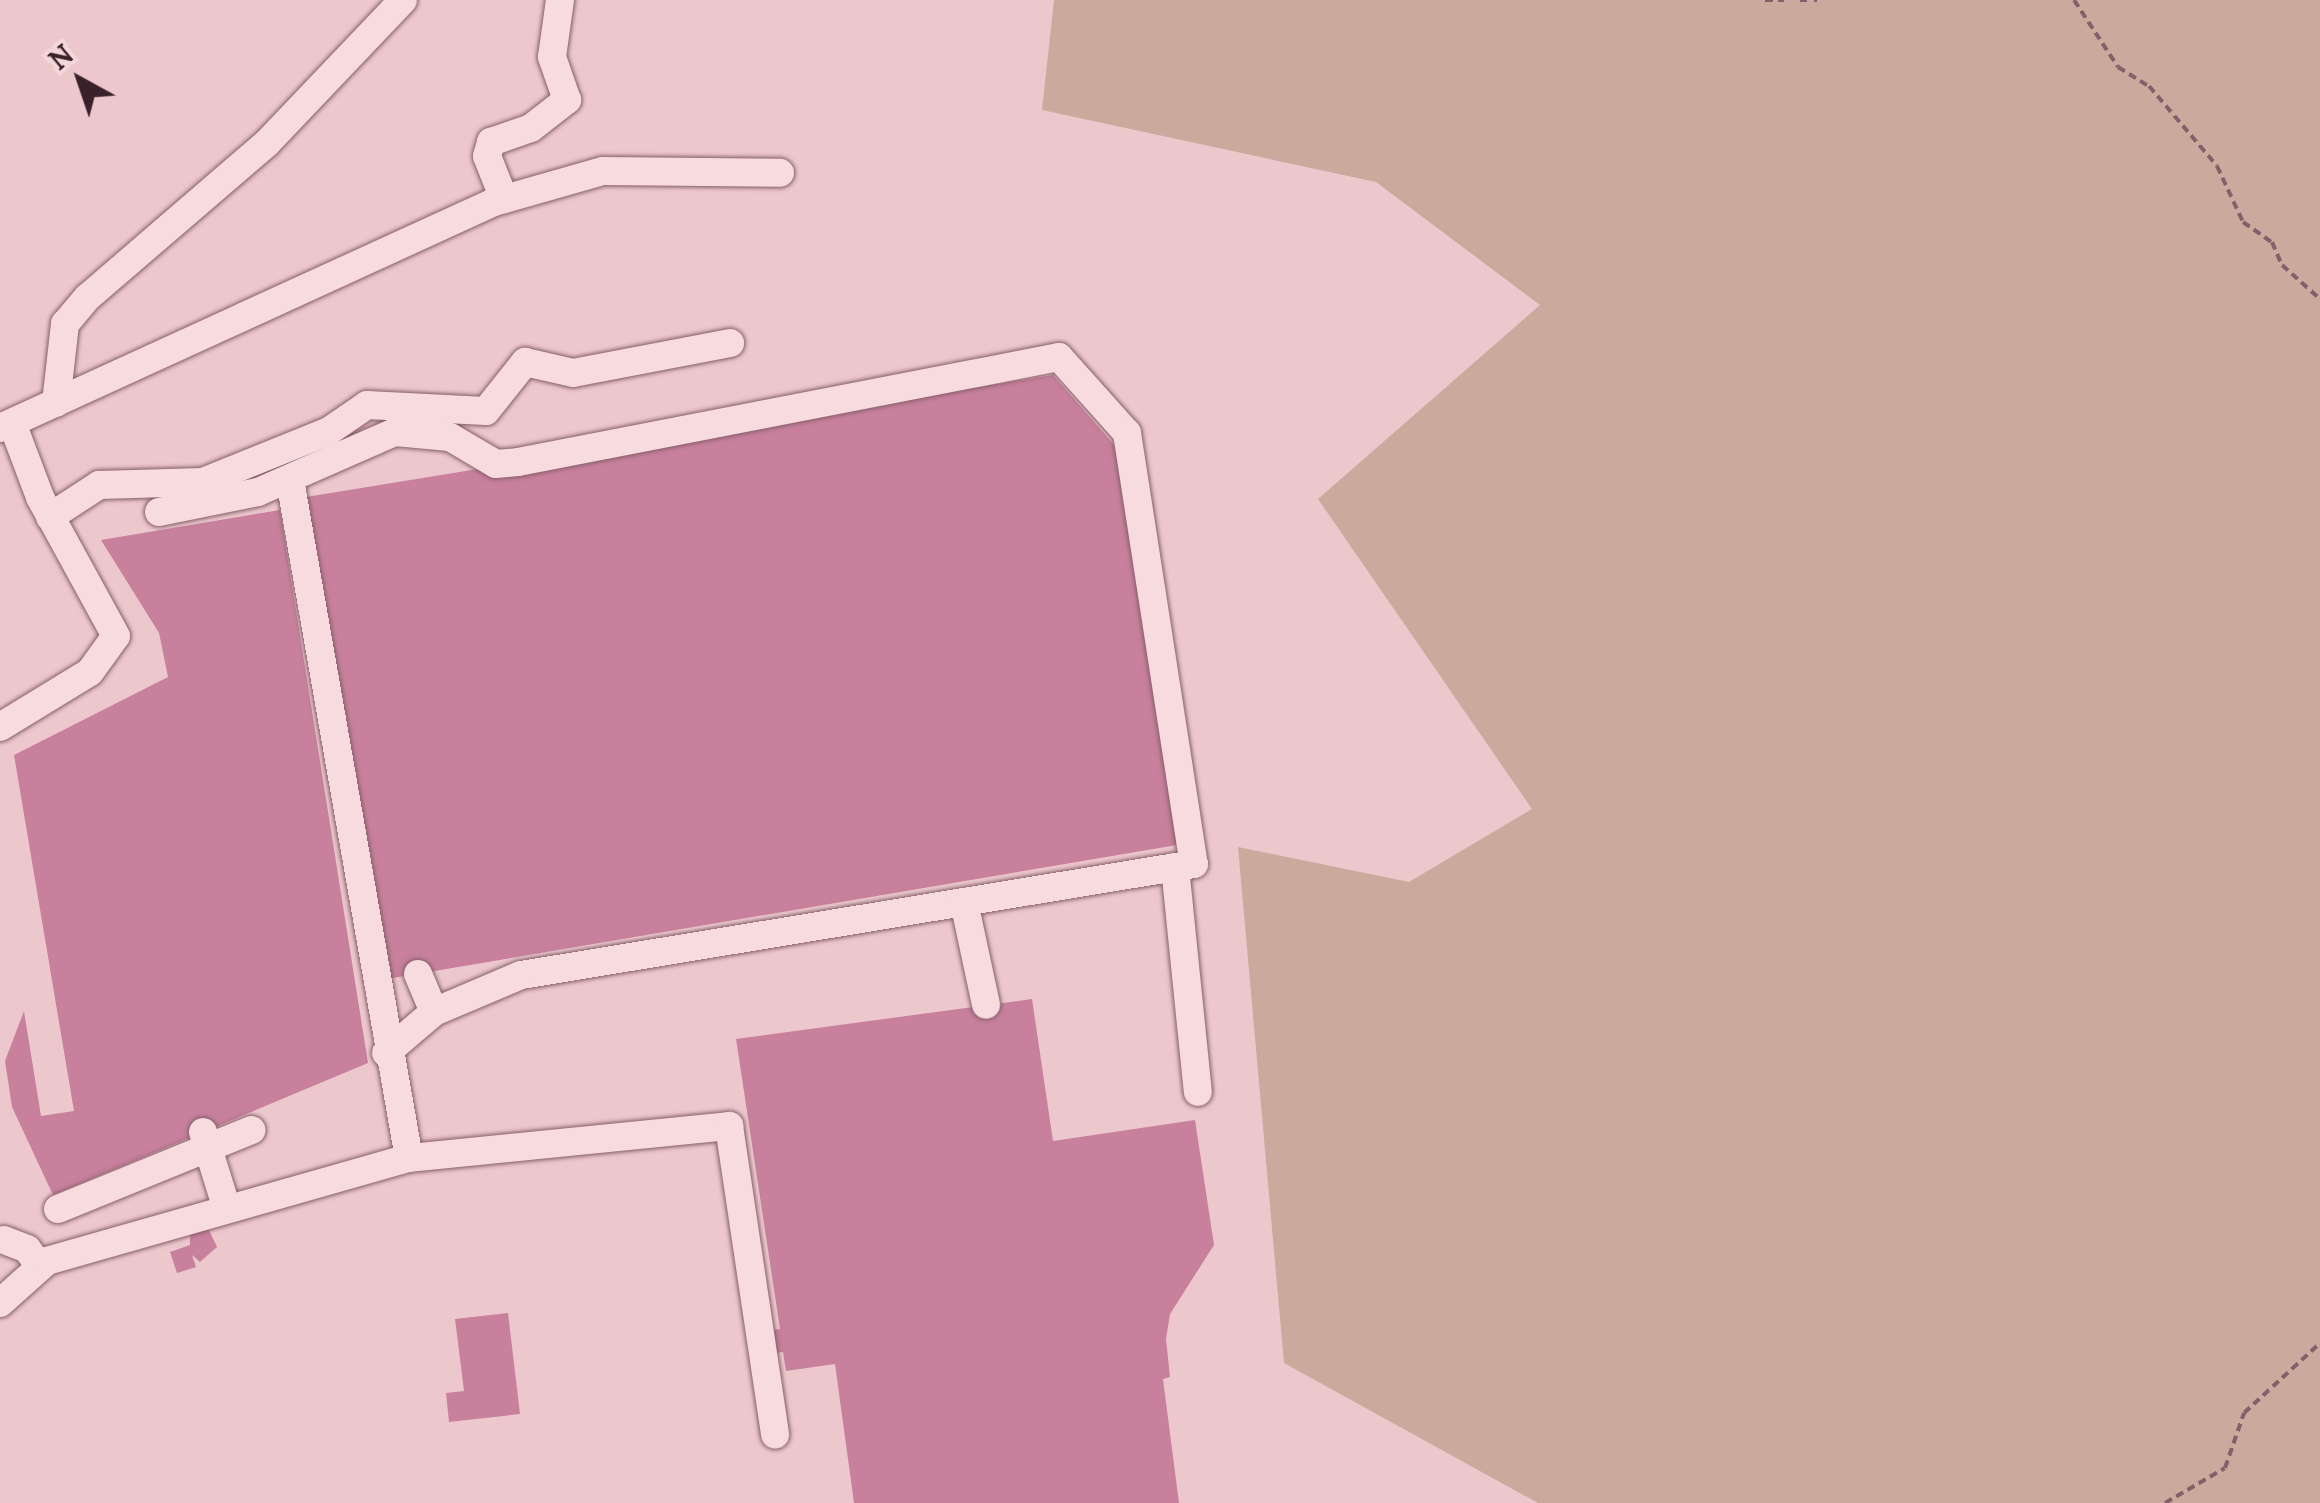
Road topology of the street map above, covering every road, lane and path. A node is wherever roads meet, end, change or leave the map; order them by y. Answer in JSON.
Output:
{"nodes":[{"id":1,"x":403,"y":0,"type":"edge"},
{"id":2,"x":560,"y":0,"type":"edge"},
{"id":3,"x":1765,"y":0,"type":"edge"},
{"id":4,"x":1784,"y":0,"type":"edge"},
{"id":5,"x":1800,"y":0,"type":"edge"},
{"id":6,"x":1812,"y":0,"type":"edge"},
{"id":7,"x":2074,"y":0,"type":"edge"},
{"id":8,"x":780,"y":173,"type":"dead end"},
{"id":9,"x":504,"y":199,"type":"junction"},
{"id":10,"x":2320,"y":299,"type":"edge"},
{"id":11,"x":730,"y":343,"type":"dead end"},
{"id":12,"x":56,"y":403,"type":"junction"},
{"id":13,"x":6,"y":426,"type":"edge"},
{"id":14,"x":290,"y":480,"type":"junction"},
{"id":15,"x":159,"y":512,"type":"dead end"},
{"id":16,"x":50,"y":517,"type":"junction"},
{"id":17,"x":0,"y":727,"type":"edge"},
{"id":18,"x":1175,"y":868,"type":"junction"},
{"id":19,"x":964,"y":902,"type":"junction"},
{"id":20,"x":418,"y":974,"type":"dead end"},
{"id":21,"x":986,"y":1006,"type":"dead end"},
{"id":22,"x":434,"y":1012,"type":"junction"},
{"id":23,"x":386,"y":1053,"type":"junction"},
{"id":24,"x":1198,"y":1092,"type":"dead end"},
{"id":25,"x":252,"y":1130,"type":"dead end"},
{"id":26,"x":205,"y":1140,"type":"junction"},
{"id":27,"x":410,"y":1158,"type":"junction"},
{"id":28,"x":226,"y":1206,"type":"junction"},
{"id":29,"x":58,"y":1209,"type":"dead end"},
{"id":30,"x":4,"y":1240,"type":"dead end"},
{"id":31,"x":40,"y":1266,"type":"junction"},
{"id":32,"x":0,"y":1303,"type":"edge"},
{"id":33,"x":2320,"y":1343,"type":"edge"},
{"id":34,"x":775,"y":1434,"type":"dead end"},
{"id":35,"x":2164,"y":1503,"type":"edge"}],
"edges":[{"from":1,"to":12,"type":"street"},
{"from":2,"to":9,"type":"street"},
{"from":3,"to":4,"type":"path"},
{"from":5,"to":6,"type":"path"},
{"from":7,"to":10,"type":"path"},
{"from":8,"to":9,"type":"street"},
{"from":9,"to":12,"type":"street"},
{"from":11,"to":16,"type":"street"},
{"from":12,"to":13,"type":"street"},
{"from":13,"to":16,"type":"street"},
{"from":14,"to":15,"type":"street"},
{"from":14,"to":18,"type":"street"},
{"from":14,"to":23,"type":"street"},
{"from":16,"to":17,"type":"street"},
{"from":18,"to":19,"type":"street"},
{"from":18,"to":24,"type":"street"},
{"from":19,"to":21,"type":"street"},
{"from":19,"to":22,"type":"street"},
{"from":20,"to":22,"type":"street"},
{"from":22,"to":23,"type":"street"},
{"from":23,"to":27,"type":"street"},
{"from":25,"to":26,"type":"street"},
{"from":26,"to":28,"type":"street"},
{"from":26,"to":29,"type":"street"},
{"from":27,"to":28,"type":"street"},
{"from":27,"to":34,"type":"street"},
{"from":28,"to":31,"type":"street"},
{"from":30,"to":31,"type":"street"},
{"from":31,"to":32,"type":"street"},
{"from":33,"to":35,"type":"path"}]}
